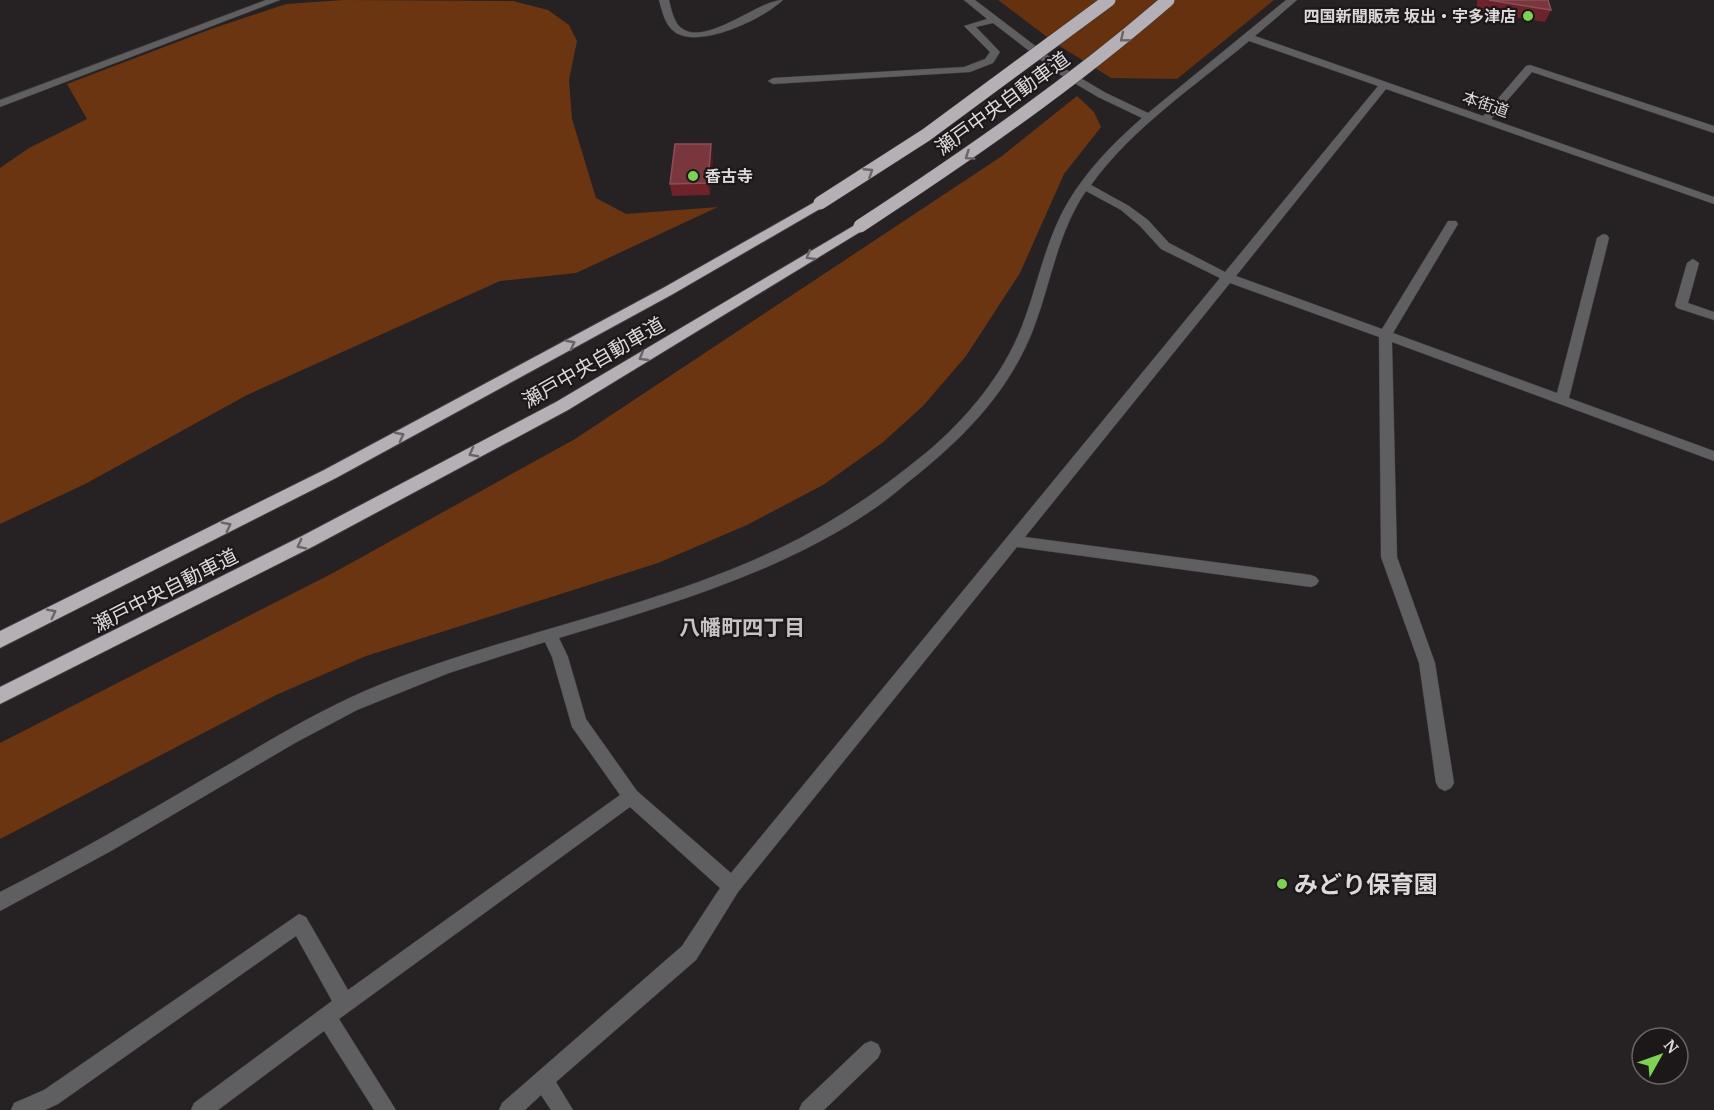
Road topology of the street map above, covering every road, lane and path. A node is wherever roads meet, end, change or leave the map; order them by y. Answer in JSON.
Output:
{"nodes":[{"id":1,"x":275,"y":0,"type":"edge"},
{"id":2,"x":664,"y":0,"type":"edge"},
{"id":3,"x":778,"y":0,"type":"edge"},
{"id":4,"x":969,"y":0,"type":"edge"},
{"id":5,"x":1108,"y":0,"type":"edge"},
{"id":6,"x":1168,"y":0,"type":"edge"},
{"id":7,"x":1292,"y":0,"type":"edge"},
{"id":8,"x":993,"y":20,"type":"junction"},
{"id":9,"x":1248,"y":37,"type":"junction"},
{"id":10,"x":773,"y":81,"type":"dead end"},
{"id":11,"x":1385,"y":84,"type":"junction"},
{"id":12,"x":0,"y":104,"type":"edge"},
{"id":13,"x":1149,"y":117,"type":"junction"},
{"id":14,"x":1485,"y":120,"type":"junction"},
{"id":15,"x":1714,"y":130,"type":"edge"},
{"id":16,"x":1085,"y":186,"type":"junction"},
{"id":17,"x":1714,"y":201,"type":"edge"},
{"id":18,"x":1452,"y":224,"type":"dead end"},
{"id":19,"x":1603,"y":238,"type":"dead end"},
{"id":20,"x":1693,"y":263,"type":"dead end"},
{"id":21,"x":1227,"y":277,"type":"junction"},
{"id":22,"x":1714,"y":316,"type":"edge"},
{"id":23,"x":1385,"y":335,"type":"junction"},
{"id":24,"x":1562,"y":400,"type":"junction"},
{"id":25,"x":1714,"y":456,"type":"edge"},
{"id":26,"x":1012,"y":541,"type":"junction"},
{"id":27,"x":1311,"y":581,"type":"dead end"},
{"id":28,"x":550,"y":635,"type":"junction"},
{"id":29,"x":0,"y":640,"type":"edge"},
{"id":30,"x":0,"y":696,"type":"edge"},
{"id":31,"x":1445,"y":783,"type":"dead end"},
{"id":32,"x":631,"y":797,"type":"junction"},
{"id":33,"x":732,"y":885,"type":"junction"},
{"id":34,"x":0,"y":902,"type":"edge"},
{"id":35,"x":345,"y":1004,"type":"junction"},
{"id":36,"x":326,"y":1017,"type":"junction"},
{"id":37,"x":870,"y":1051,"type":"dead end"},
{"id":38,"x":543,"y":1080,"type":"junction"},
{"id":39,"x":21,"y":1110,"type":"edge"},
{"id":40,"x":201,"y":1110,"type":"edge"},
{"id":41,"x":386,"y":1110,"type":"edge"},
{"id":42,"x":509,"y":1110,"type":"edge"},
{"id":43,"x":563,"y":1110,"type":"edge"},
{"id":44,"x":809,"y":1110,"type":"edge"}],
"edges":[{"from":1,"to":12,"type":"street"},
{"from":2,"to":3,"type":"street"},
{"from":4,"to":8,"type":"street"},
{"from":29,"to":5,"type":"highway","name":"瀬戸中央自動車道","one_way":true,"bridge":true},
{"from":6,"to":30,"type":"highway","name":"瀬戸中央自動車道","one_way":true,"bridge":true},
{"from":7,"to":9,"type":"street"},
{"from":8,"to":10,"type":"street"},
{"from":8,"to":13,"type":"street"},
{"from":9,"to":11,"type":"street","name":"本街道"},
{"from":9,"to":13,"type":"street"},
{"from":11,"to":14,"type":"street","name":"本街道"},
{"from":11,"to":21,"type":"street"},
{"from":13,"to":16,"type":"street"},
{"from":14,"to":15,"type":"street"},
{"from":14,"to":17,"type":"street","name":"本街道"},
{"from":16,"to":21,"type":"street"},
{"from":16,"to":28,"type":"street"},
{"from":18,"to":23,"type":"street"},
{"from":19,"to":24,"type":"street"},
{"from":20,"to":22,"type":"street"},
{"from":21,"to":23,"type":"street"},
{"from":21,"to":26,"type":"street"},
{"from":23,"to":24,"type":"street"},
{"from":23,"to":31,"type":"street"},
{"from":24,"to":25,"type":"street"},
{"from":26,"to":27,"type":"street"},
{"from":26,"to":33,"type":"street"},
{"from":28,"to":32,"type":"street"},
{"from":28,"to":34,"type":"street"},
{"from":32,"to":33,"type":"street"},
{"from":32,"to":35,"type":"street"},
{"from":33,"to":38,"type":"street"},
{"from":35,"to":36,"type":"street"},
{"from":35,"to":39,"type":"street"},
{"from":36,"to":40,"type":"street"},
{"from":36,"to":41,"type":"street"},
{"from":37,"to":44,"type":"street"},
{"from":38,"to":42,"type":"street"},
{"from":38,"to":43,"type":"street"}]}
